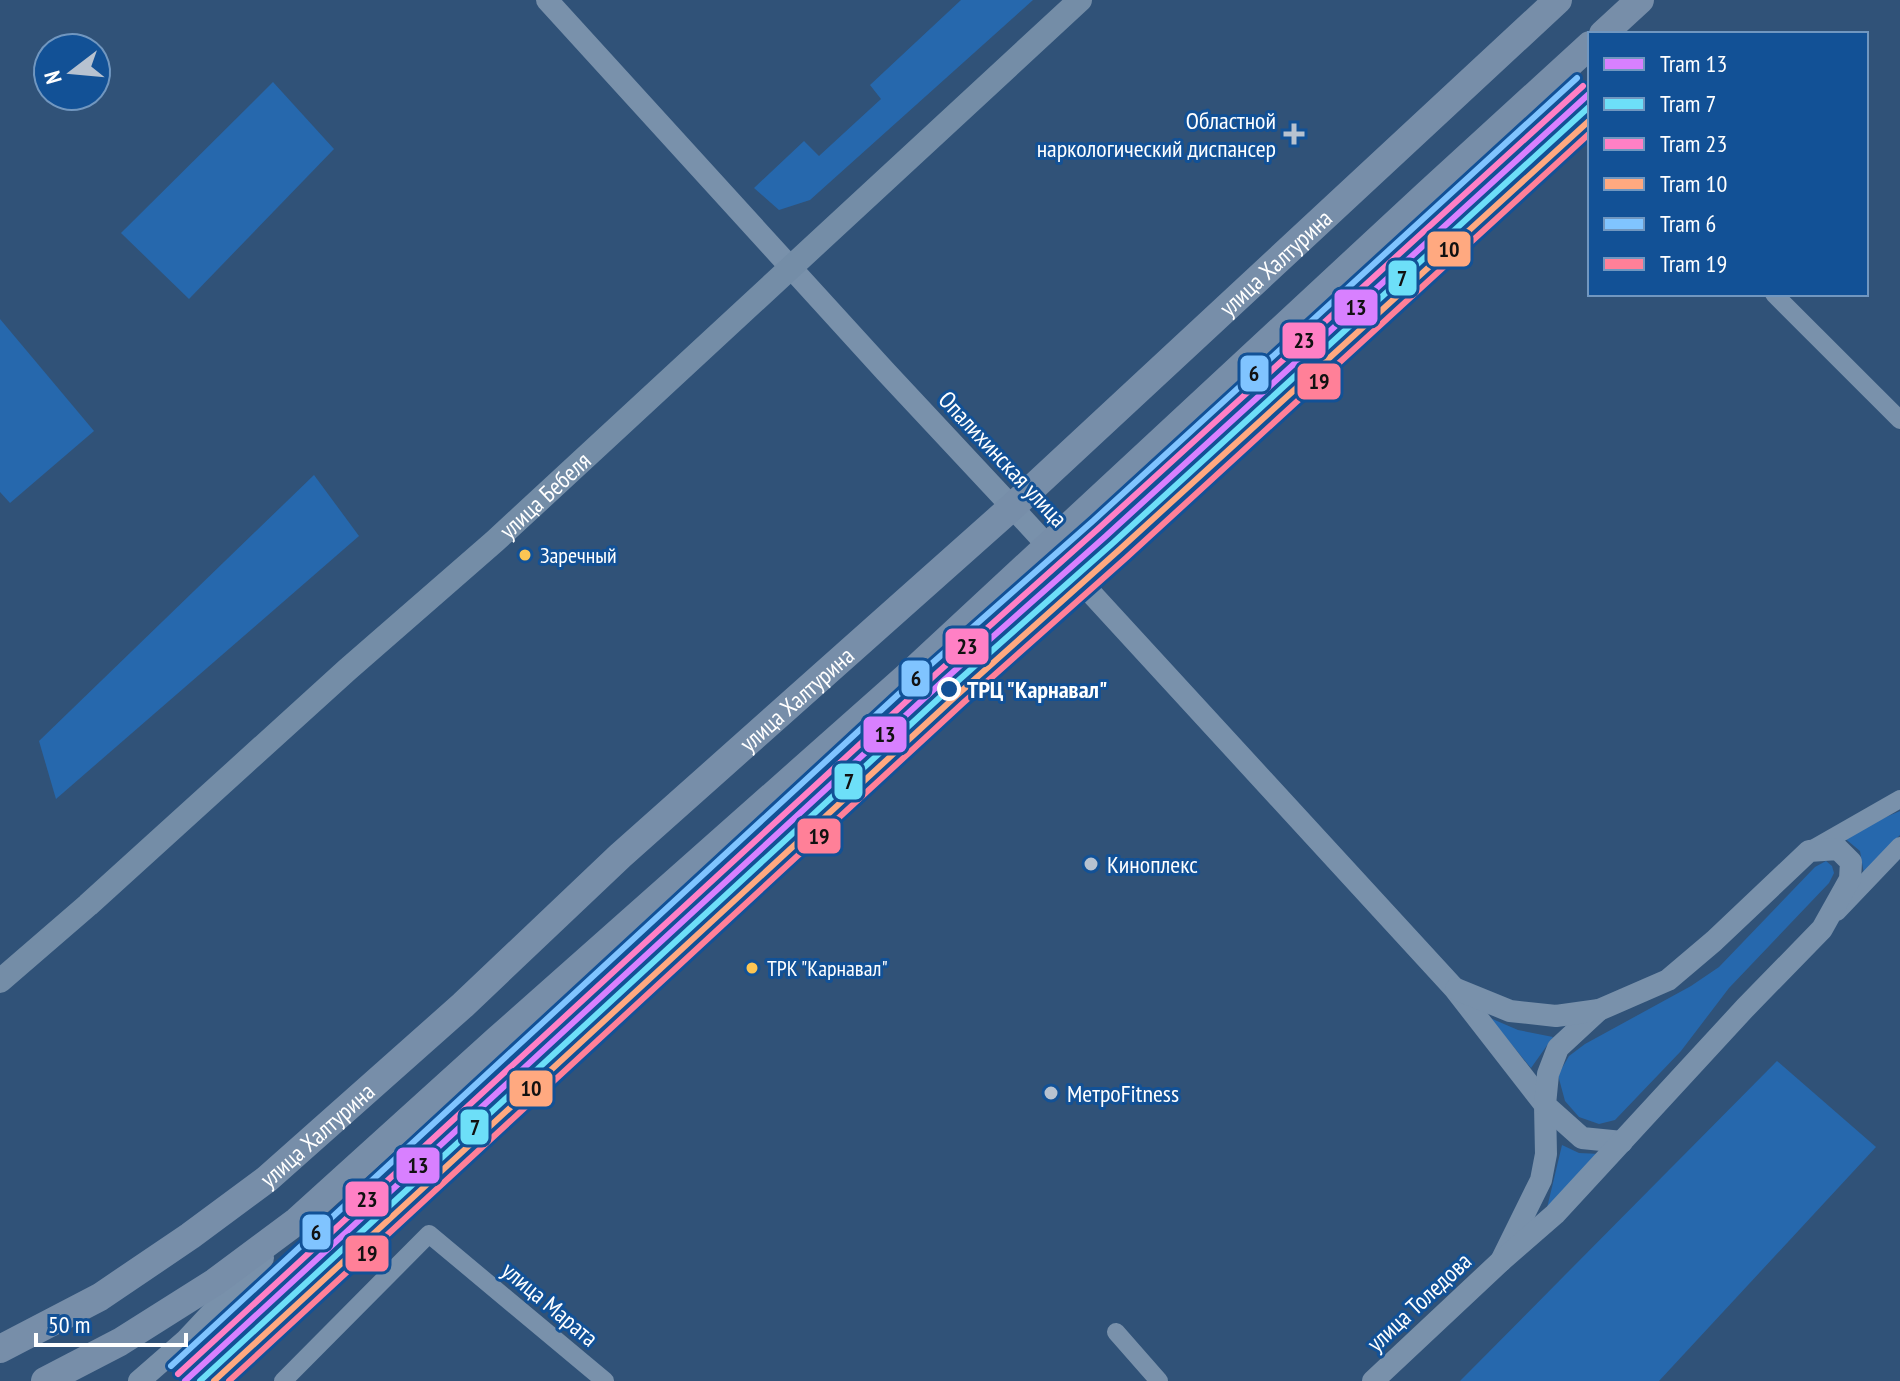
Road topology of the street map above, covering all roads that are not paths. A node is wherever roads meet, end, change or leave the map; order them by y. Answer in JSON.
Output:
{"nodes":[{"id":1,"x":547,"y":0,"type":"edge"},
{"id":2,"x":1080,"y":0,"type":"edge"},
{"id":3,"x":1558,"y":0,"type":"edge"},
{"id":4,"x":1640,"y":0,"type":"edge"},
{"id":5,"x":1605,"y":32,"type":"edge"},
{"id":6,"x":1588,"y":47,"type":"edge"},
{"id":7,"x":791,"y":268,"type":"junction"},
{"id":8,"x":1776,"y":296,"type":"edge"},
{"id":9,"x":1900,"y":420,"type":"edge"},
{"id":10,"x":1012,"y":507,"type":"junction"},
{"id":11,"x":1049,"y":547,"type":"junction"},
{"id":12,"x":1900,"y":799,"type":"edge"},
{"id":13,"x":1900,"y":846,"type":"edge"},
{"id":14,"x":1809,"y":851,"type":"junction"},
{"id":15,"x":1822,"y":929,"type":"junction"},
{"id":16,"x":0,"y":981,"type":"edge"},
{"id":17,"x":1454,"y":988,"type":"junction"},
{"id":18,"x":1599,"y":1010,"type":"junction"},
{"id":19,"x":1545,"y":1105,"type":"junction"},
{"id":20,"x":1622,"y":1142,"type":"junction"},
{"id":21,"x":297,"y":1221,"type":"junction"},
{"id":22,"x":1501,"y":1261,"type":"junction"},
{"id":23,"x":1116,"y":1332,"type":"dead end"},
{"id":24,"x":0,"y":1349,"type":"edge"},
{"id":25,"x":45,"y":1381,"type":"edge"},
{"id":26,"x":139,"y":1381,"type":"edge"},
{"id":27,"x":283,"y":1381,"type":"edge"},
{"id":28,"x":605,"y":1381,"type":"edge"},
{"id":29,"x":1159,"y":1381,"type":"edge"},
{"id":30,"x":1373,"y":1381,"type":"edge"}],
"edges":[{"from":1,"to":7,"type":"street","name":"Опалихинская улица"},
{"from":2,"to":7,"type":"main road","name":"улица Бебеля"},
{"from":3,"to":10,"type":"main road","name":"улица Халтурина"},
{"from":4,"to":5,"type":"main road"},
{"from":6,"to":11,"type":"main road","name":"улица Халтурина"},
{"from":7,"to":10,"type":"street","name":"Опалихинская улица"},
{"from":7,"to":16,"type":"main road","name":"улица Бебеля"},
{"from":8,"to":9,"type":"street"},
{"from":10,"to":11,"type":"street","name":"Опалихинская улица"},
{"from":10,"to":24,"type":"main road","name":"улица Халтурина"},
{"from":11,"to":17,"type":"street","name":"Опалихинская улица"},
{"from":11,"to":21,"type":"main road","name":"улица Халтурина"},
{"from":12,"to":14,"type":"street"},
{"from":13,"to":15,"type":"street"},
{"from":14,"to":15,"type":"street","name":"улица Толедова"},
{"from":14,"to":18,"type":"street"},
{"from":15,"to":20,"type":"street","name":"улица Толедова"},
{"from":17,"to":18,"type":"street"},
{"from":17,"to":19,"type":"street","name":"Опалихинская улица"},
{"from":18,"to":19,"type":"street"},
{"from":19,"to":20,"type":"street","name":"Опалихинская улица"},
{"from":19,"to":22,"type":"street"},
{"from":20,"to":22,"type":"street","name":"улица Толедова"},
{"from":21,"to":25,"type":"main road","name":"улица Халтурина"},
{"from":21,"to":26,"type":"street"},
{"from":22,"to":30,"type":"street","name":"улица Толедова"},
{"from":23,"to":29,"type":"street"},
{"from":27,"to":28,"type":"street","name":"улица Марата"}]}
